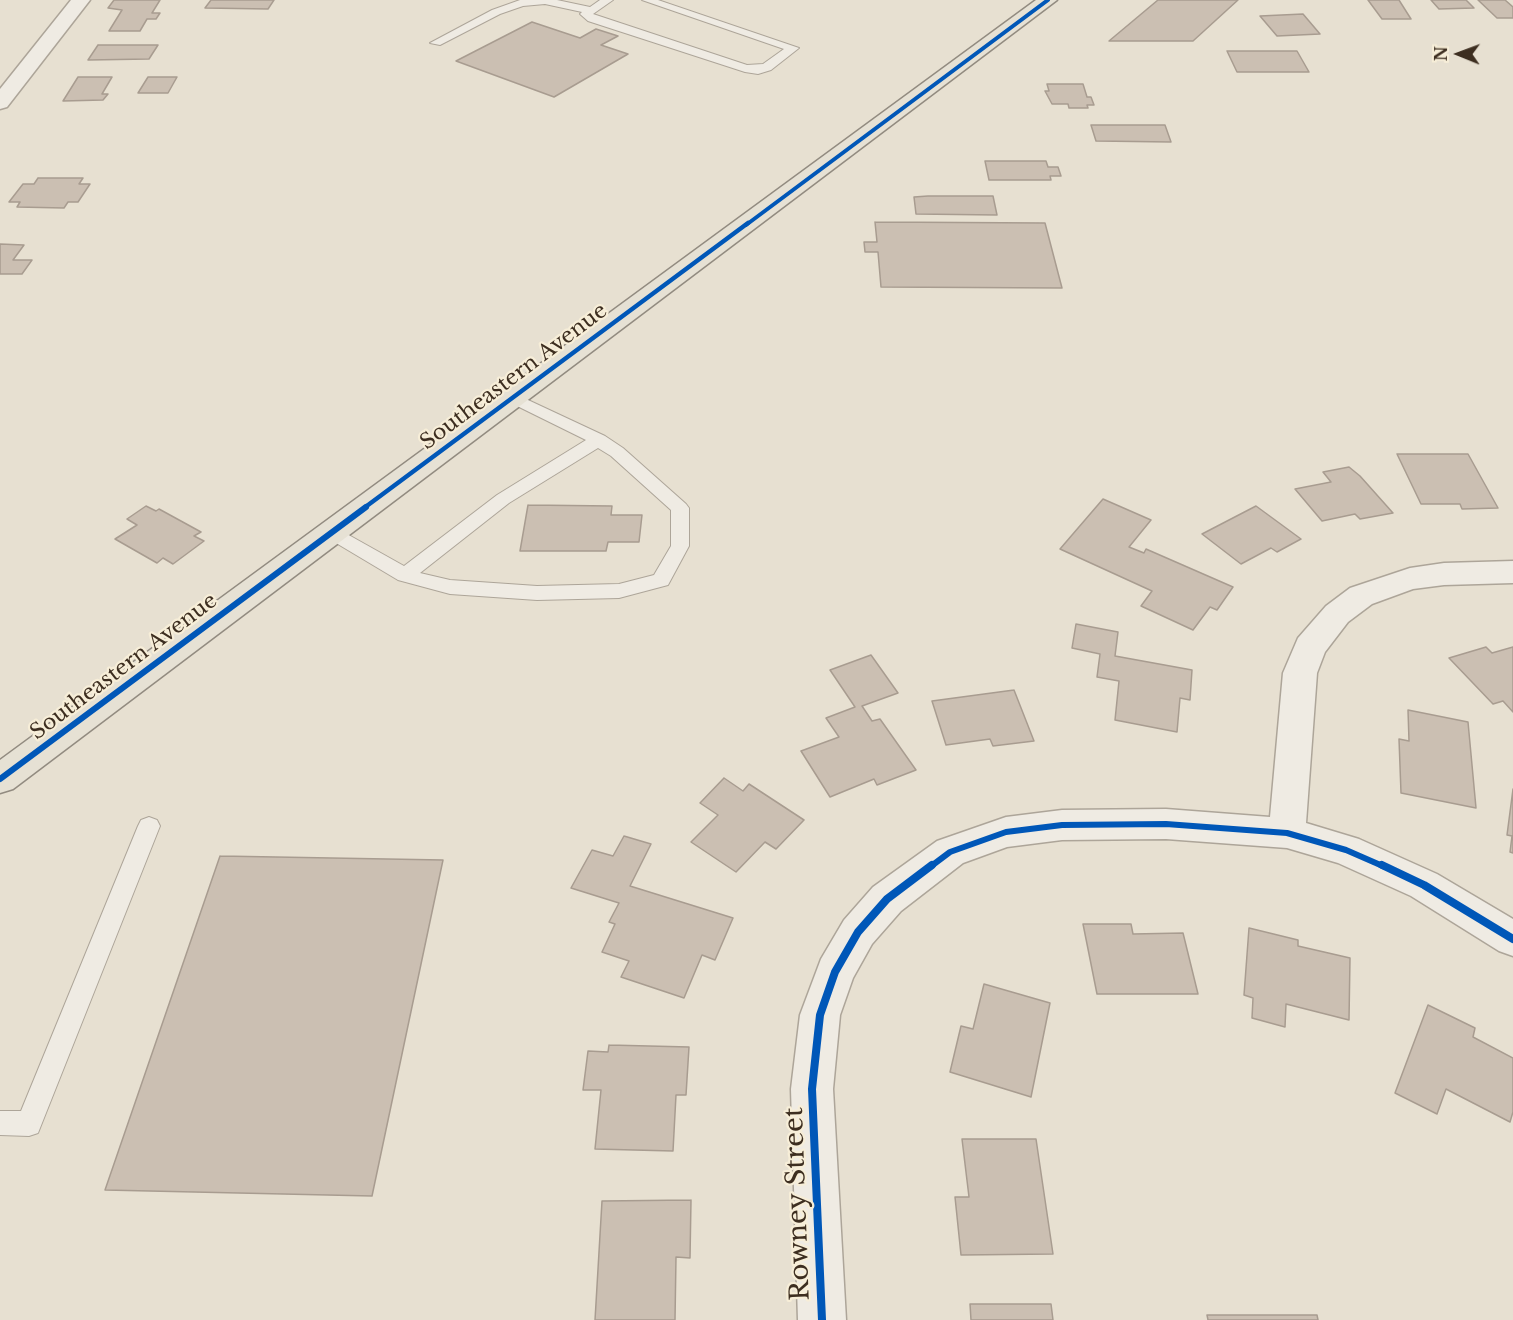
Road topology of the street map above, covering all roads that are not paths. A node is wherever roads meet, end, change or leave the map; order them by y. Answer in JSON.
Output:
{"nodes":[{"id":1,"x":81,"y":0,"type":"edge"},
{"id":2,"x":608,"y":0,"type":"edge"},
{"id":3,"x":647,"y":0,"type":"edge"},
{"id":4,"x":1048,"y":0,"type":"edge"},
{"id":5,"x":591,"y":10,"type":"junction"},
{"id":6,"x":436,"y":43,"type":"dead end"},
{"id":7,"x":0,"y":104,"type":"edge"},
{"id":8,"x":513,"y":398,"type":"junction"},
{"id":9,"x":599,"y":440,"type":"junction"},
{"id":10,"x":332,"y":533,"type":"junction"},
{"id":11,"x":1513,"y":573,"type":"edge"},
{"id":12,"x":405,"y":575,"type":"junction"},
{"id":13,"x":0,"y":780,"type":"edge"},
{"id":14,"x":149,"y":826,"type":"dead end"},
{"id":15,"x":1287,"y":833,"type":"junction"},
{"id":16,"x":1513,"y":939,"type":"edge"},
{"id":17,"x":0,"y":1123,"type":"edge"},
{"id":18,"x":822,"y":1320,"type":"edge"}],
"edges":[{"from":1,"to":7,"type":"street"},
{"from":2,"to":5,"type":"lane"},
{"from":3,"to":5,"type":"lane"},
{"from":4,"to":8,"type":"main road","name":"Southeastern Avenue"},
{"from":5,"to":6,"type":"lane"},
{"from":8,"to":9,"type":"lane"},
{"from":8,"to":10,"type":"main road","name":"Southeastern Avenue"},
{"from":9,"to":12,"type":"lane"},
{"from":9,"to":12,"type":"lane"},
{"from":10,"to":12,"type":"lane"},
{"from":10,"to":13,"type":"main road","name":"Southeastern Avenue"},
{"from":11,"to":15,"type":"street"},
{"from":14,"to":17,"type":"lane"},
{"from":15,"to":16,"type":"street","name":"Rowney Street"},
{"from":15,"to":18,"type":"street","name":"Rowney Street"}]}
